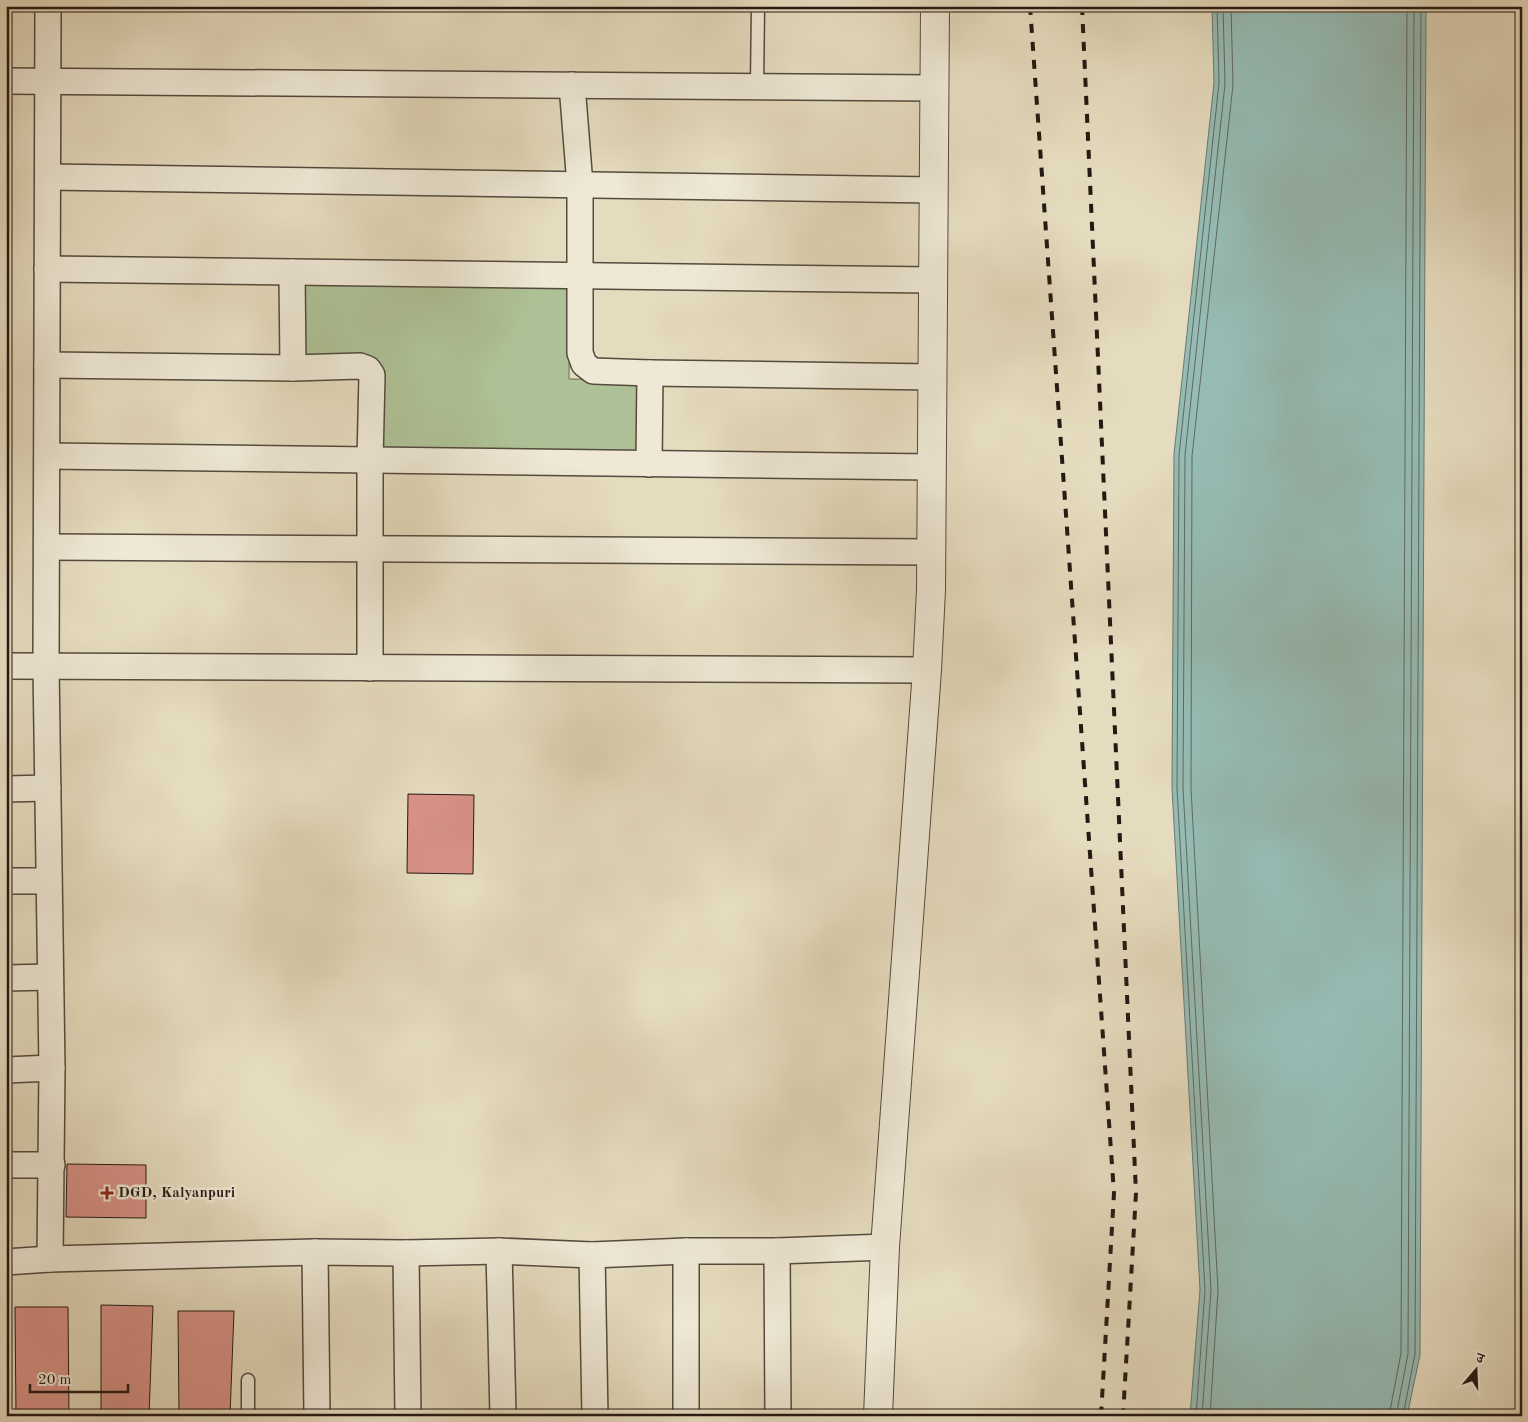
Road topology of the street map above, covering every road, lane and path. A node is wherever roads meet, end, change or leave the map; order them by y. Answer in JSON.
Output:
{"nodes":[{"id":1,"x":48,"y":6,"type":"edge"},
{"id":2,"x":758,"y":6,"type":"edge"},
{"id":3,"x":935,"y":6,"type":"edge"},
{"id":4,"x":48,"y":80,"type":"junction"},
{"id":5,"x":6,"y":81,"type":"edge"},
{"id":6,"x":572,"y":85,"type":"junction"},
{"id":7,"x":757,"y":86,"type":"junction"},
{"id":8,"x":934,"y":88,"type":"junction"},
{"id":9,"x":48,"y":177,"type":"junction"},
{"id":10,"x":580,"y":185,"type":"junction"},
{"id":11,"x":934,"y":190,"type":"junction"},
{"id":12,"x":47,"y":269,"type":"junction"},
{"id":13,"x":292,"y":272,"type":"junction"},
{"id":14,"x":580,"y":276,"type":"junction"},
{"id":15,"x":933,"y":280,"type":"junction"},
{"id":16,"x":47,"y":365,"type":"junction"},
{"id":17,"x":293,"y":368,"type":"junction"},
{"id":18,"x":650,"y":373,"type":"junction"},
{"id":19,"x":933,"y":377,"type":"junction"},
{"id":20,"x":47,"y":456,"type":"junction"},
{"id":21,"x":370,"y":460,"type":"junction"},
{"id":22,"x":649,"y":464,"type":"junction"},
{"id":23,"x":932,"y":468,"type":"junction"},
{"id":24,"x":46,"y":547,"type":"junction"},
{"id":25,"x":370,"y":549,"type":"junction"},
{"id":26,"x":931,"y":552,"type":"junction"},
{"id":27,"x":6,"y":666,"type":"edge"},
{"id":28,"x":46,"y":666,"type":"junction"},
{"id":29,"x":370,"y":668,"type":"junction"},
{"id":30,"x":927,"y":670,"type":"junction"},
{"id":31,"x":48,"y":788,"type":"junction"},
{"id":32,"x":6,"y":789,"type":"edge"},
{"id":33,"x":48,"y":881,"type":"junction"},
{"id":34,"x":6,"y":882,"type":"edge"},
{"id":35,"x":6,"y":978,"type":"edge"},
{"id":36,"x":50,"y":978,"type":"junction"},
{"id":37,"x":52,"y":1068,"type":"junction"},
{"id":38,"x":6,"y":1070,"type":"edge"},
{"id":39,"x":6,"y":1165,"type":"edge"},
{"id":40,"x":52,"y":1165,"type":"junction"},
{"id":41,"x":885,"y":1247,"type":"junction"},
{"id":42,"x":500,"y":1251,"type":"junction"},
{"id":43,"x":686,"y":1251,"type":"junction"},
{"id":44,"x":778,"y":1251,"type":"junction"},
{"id":45,"x":315,"y":1252,"type":"junction"},
{"id":46,"x":406,"y":1253,"type":"junction"},
{"id":47,"x":592,"y":1255,"type":"junction"},
{"id":48,"x":50,"y":1259,"type":"junction"},
{"id":49,"x":6,"y":1262,"type":"edge"},
{"id":50,"x":248,"y":1380,"type":"dead end"},
{"id":51,"x":248,"y":1416,"type":"edge"},
{"id":52,"x":317,"y":1416,"type":"edge"},
{"id":53,"x":408,"y":1416,"type":"edge"},
{"id":54,"x":503,"y":1416,"type":"edge"},
{"id":55,"x":594,"y":1416,"type":"edge"},
{"id":56,"x":686,"y":1416,"type":"edge"},
{"id":57,"x":778,"y":1416,"type":"edge"},
{"id":58,"x":878,"y":1416,"type":"edge"}],
"edges":[{"from":1,"to":4,"type":"street"},
{"from":2,"to":7,"type":"lane"},
{"from":3,"to":8,"type":"street"},
{"from":4,"to":5,"type":"street"},
{"from":4,"to":6,"type":"street"},
{"from":4,"to":9,"type":"street"},
{"from":6,"to":7,"type":"street"},
{"from":6,"to":10,"type":"street"},
{"from":7,"to":8,"type":"street"},
{"from":8,"to":11,"type":"street"},
{"from":9,"to":10,"type":"street"},
{"from":9,"to":12,"type":"street"},
{"from":10,"to":11,"type":"street"},
{"from":10,"to":14,"type":"street"},
{"from":11,"to":15,"type":"street"},
{"from":12,"to":13,"type":"street"},
{"from":12,"to":16,"type":"street"},
{"from":13,"to":14,"type":"street"},
{"from":13,"to":17,"type":"street"},
{"from":14,"to":15,"type":"street"},
{"from":14,"to":18,"type":"street"},
{"from":15,"to":19,"type":"street"},
{"from":16,"to":17,"type":"street"},
{"from":16,"to":20,"type":"street"},
{"from":17,"to":21,"type":"street"},
{"from":18,"to":19,"type":"street"},
{"from":18,"to":22,"type":"street"},
{"from":19,"to":23,"type":"street"},
{"from":20,"to":21,"type":"street"},
{"from":20,"to":24,"type":"street"},
{"from":21,"to":22,"type":"street"},
{"from":21,"to":25,"type":"street"},
{"from":22,"to":23,"type":"street"},
{"from":23,"to":26,"type":"street"},
{"from":24,"to":25,"type":"street"},
{"from":24,"to":28,"type":"street"},
{"from":25,"to":26,"type":"street"},
{"from":25,"to":29,"type":"street"},
{"from":26,"to":30,"type":"street"},
{"from":27,"to":28,"type":"street"},
{"from":28,"to":29,"type":"street"},
{"from":28,"to":31,"type":"street"},
{"from":29,"to":30,"type":"street"},
{"from":30,"to":41,"type":"street"},
{"from":31,"to":32,"type":"street"},
{"from":31,"to":33,"type":"street"},
{"from":33,"to":34,"type":"street"},
{"from":33,"to":36,"type":"street"},
{"from":35,"to":36,"type":"street"},
{"from":36,"to":37,"type":"street"},
{"from":37,"to":38,"type":"street"},
{"from":37,"to":40,"type":"street"},
{"from":39,"to":40,"type":"street"},
{"from":40,"to":48,"type":"street"},
{"from":41,"to":44,"type":"street"},
{"from":41,"to":58,"type":"street"},
{"from":42,"to":46,"type":"street"},
{"from":42,"to":47,"type":"street"},
{"from":42,"to":54,"type":"street"},
{"from":43,"to":44,"type":"street"},
{"from":43,"to":47,"type":"street"},
{"from":43,"to":56,"type":"street"},
{"from":44,"to":57,"type":"street"},
{"from":45,"to":46,"type":"street"},
{"from":45,"to":48,"type":"street"},
{"from":45,"to":52,"type":"street"},
{"from":46,"to":53,"type":"street"},
{"from":47,"to":55,"type":"street"},
{"from":48,"to":49,"type":"street"},
{"from":50,"to":51,"type":"lane"}]}
